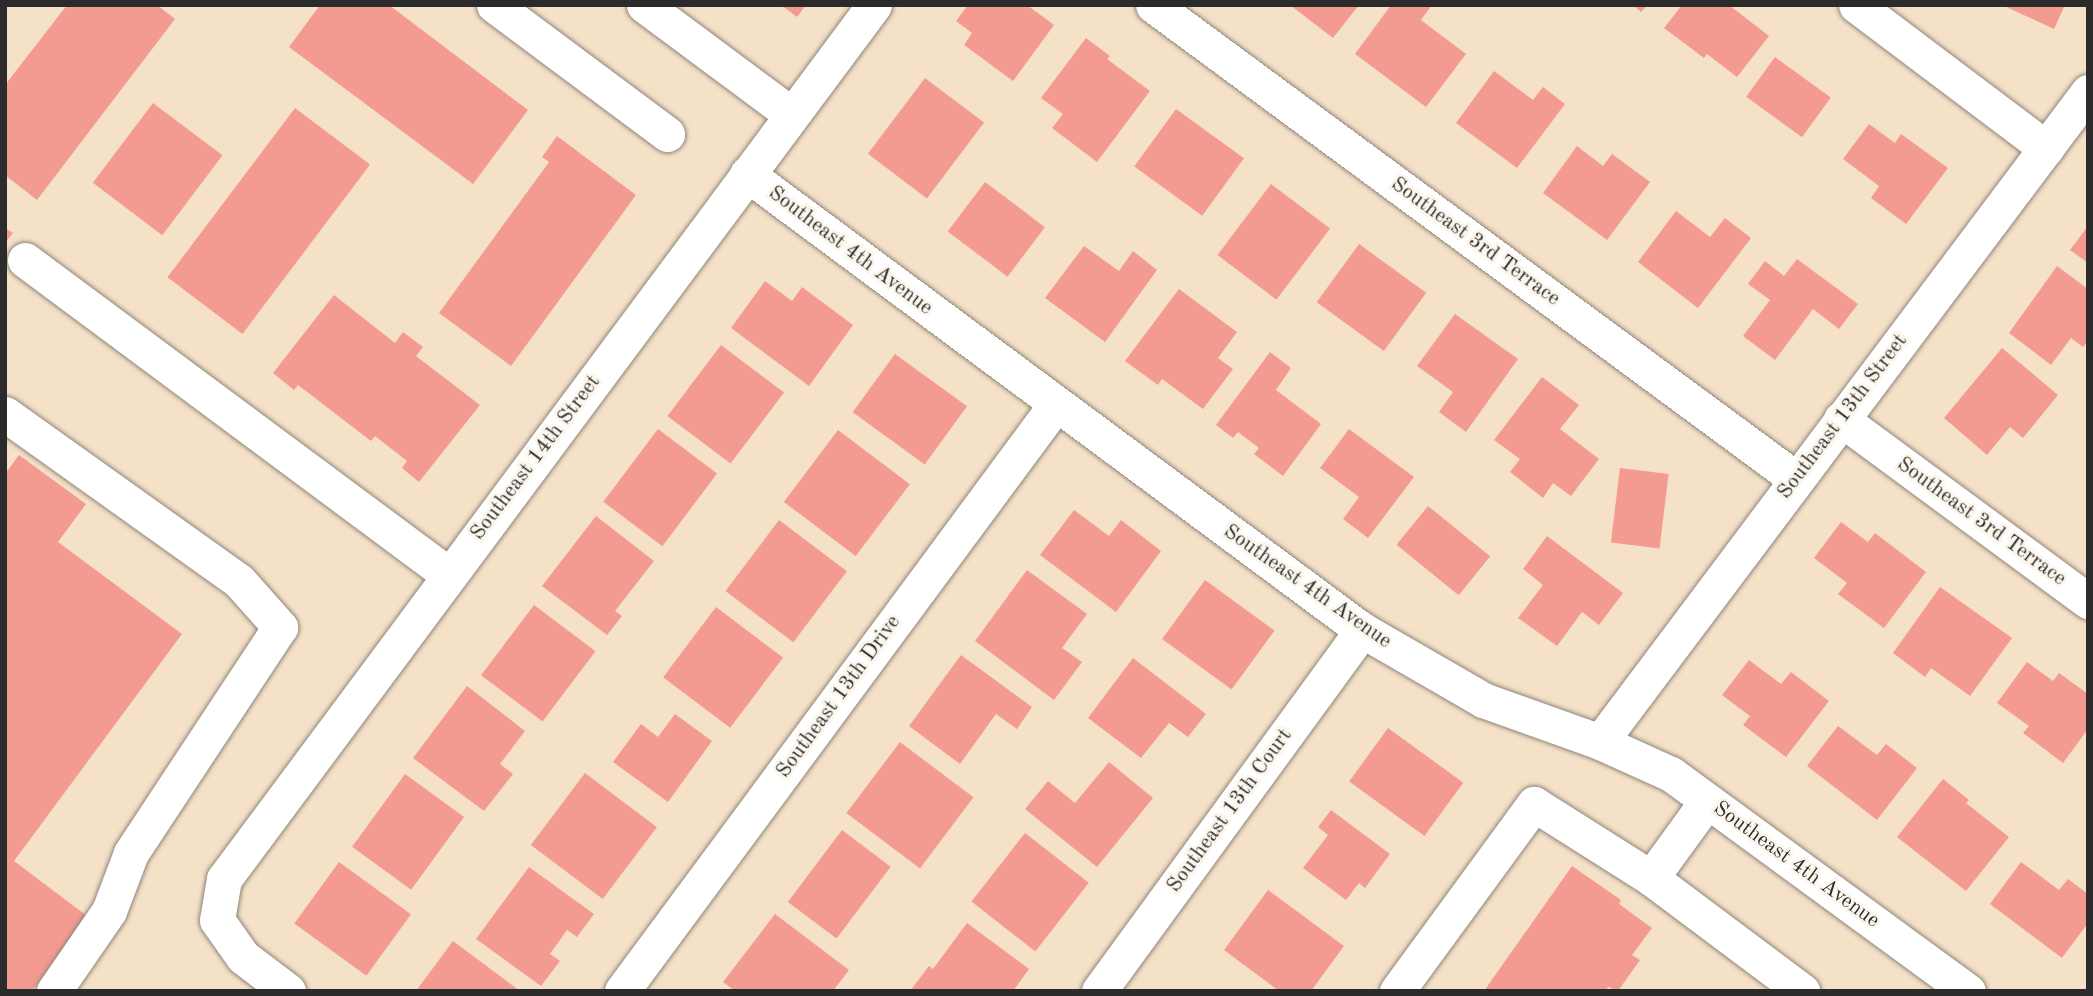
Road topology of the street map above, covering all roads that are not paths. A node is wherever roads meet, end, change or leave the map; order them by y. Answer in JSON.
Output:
{"nodes":[{"id":1,"x":494,"y":5,"type":"edge"},
{"id":2,"x":644,"y":5,"type":"edge"},
{"id":3,"x":874,"y":5,"type":"edge"},
{"id":4,"x":1153,"y":5,"type":"edge"},
{"id":5,"x":1856,"y":5,"type":"edge"},
{"id":6,"x":2088,"y":92,"type":"edge"},
{"id":7,"x":792,"y":115,"type":"junction"},
{"id":8,"x":667,"y":134,"type":"dead end"},
{"id":9,"x":2046,"y":148,"type":"junction"},
{"id":10,"x":747,"y":174,"type":"junction"},
{"id":11,"x":25,"y":260,"type":"dead end"},
{"id":12,"x":1056,"y":404,"type":"junction"},
{"id":13,"x":5,"y":414,"type":"edge"},
{"id":14,"x":1841,"y":419,"type":"junction"},
{"id":15,"x":1796,"y":479,"type":"junction"},
{"id":16,"x":449,"y":575,"type":"junction"},
{"id":17,"x":2088,"y":601,"type":"edge"},
{"id":18,"x":1362,"y":630,"type":"junction"},
{"id":19,"x":1600,"y":742,"type":"junction"},
{"id":20,"x":1707,"y":801,"type":"junction"},
{"id":21,"x":1651,"y":878,"type":"junction"},
{"id":22,"x":1108,"y":987,"type":"edge"},
{"id":23,"x":54,"y":991,"type":"edge"},
{"id":24,"x":288,"y":991,"type":"edge"},
{"id":25,"x":622,"y":991,"type":"edge"},
{"id":26,"x":1397,"y":991,"type":"edge"},
{"id":27,"x":1802,"y":991,"type":"edge"},
{"id":28,"x":1968,"y":991,"type":"edge"}],
"edges":[{"from":1,"to":8,"type":"street"},
{"from":2,"to":7,"type":"street"},
{"from":3,"to":7,"type":"street","name":"Southeast 14th Street"},
{"from":4,"to":15,"type":"street","name":"Southeast 3rd Terrace"},
{"from":5,"to":9,"type":"street"},
{"from":6,"to":9,"type":"street","name":"Southeast 13th Street"},
{"from":7,"to":10,"type":"street","name":"Southeast 14th Street"},
{"from":9,"to":14,"type":"street","name":"Southeast 13th Street"},
{"from":10,"to":12,"type":"street","name":"Southeast 4th Avenue"},
{"from":10,"to":16,"type":"street","name":"Southeast 14th Street"},
{"from":11,"to":16,"type":"street"},
{"from":12,"to":18,"type":"street","name":"Southeast 4th Avenue"},
{"from":12,"to":25,"type":"street","name":"Southeast 13th Drive"},
{"from":13,"to":23,"type":"street"},
{"from":14,"to":15,"type":"street","name":"Southeast 13th Street"},
{"from":14,"to":17,"type":"street","name":"Southeast 3rd Terrace"},
{"from":15,"to":19,"type":"street","name":"Southeast 13th Street"},
{"from":16,"to":24,"type":"street","name":"Southeast 14th Street"},
{"from":18,"to":19,"type":"street","name":"Southeast 4th Avenue"},
{"from":18,"to":22,"type":"street","name":"Southeast 13th Court"},
{"from":19,"to":20,"type":"street","name":"Southeast 4th Avenue"},
{"from":20,"to":21,"type":"street"},
{"from":20,"to":28,"type":"street","name":"Southeast 4th Avenue"},
{"from":21,"to":26,"type":"street"},
{"from":21,"to":27,"type":"street"}]}
